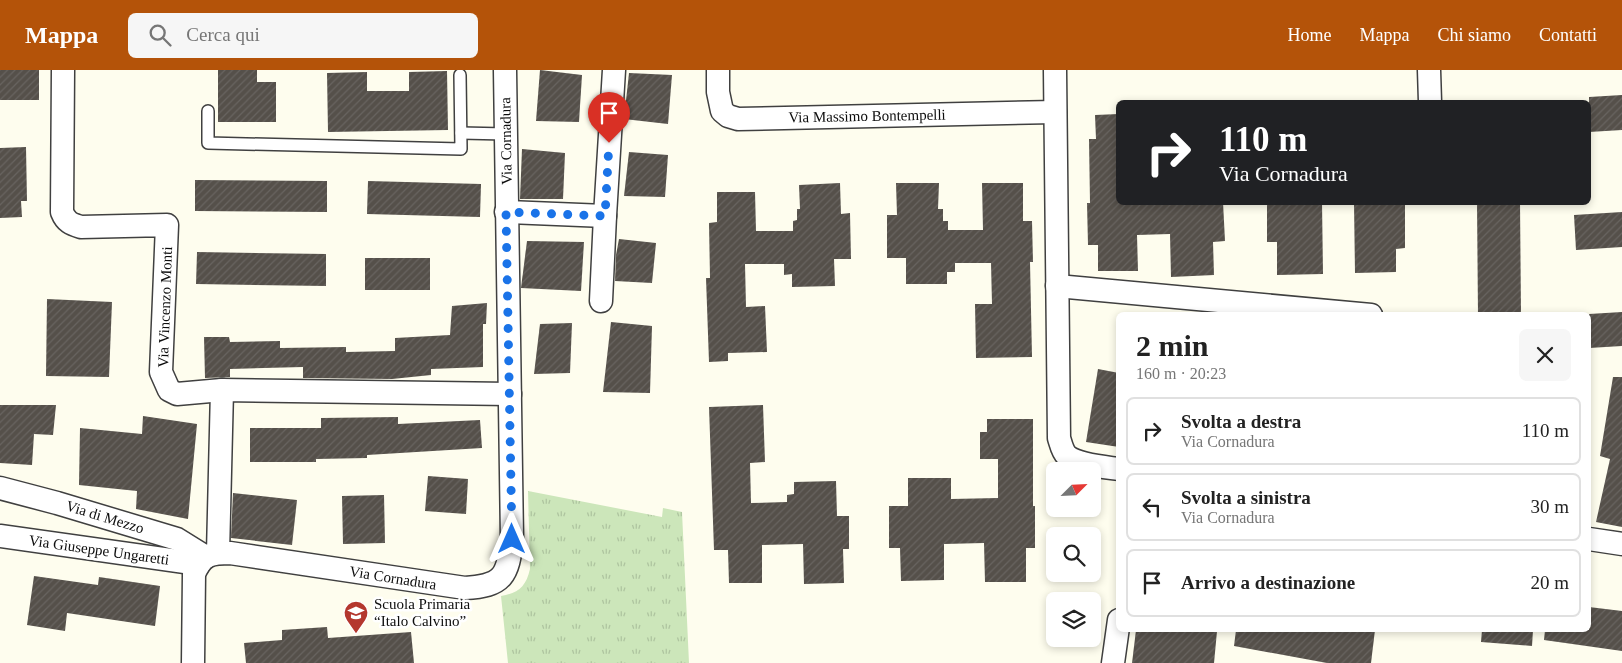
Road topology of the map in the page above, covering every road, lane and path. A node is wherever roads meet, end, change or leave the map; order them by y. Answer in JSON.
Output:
{"nodes":[{"id":1,"x":63,"y":70,"type":"edge"},
{"id":2,"x":505,"y":70,"type":"edge"},
{"id":3,"x":614,"y":70,"type":"edge"},
{"id":4,"x":718,"y":70,"type":"edge"},
{"id":5,"x":1055,"y":70,"type":"edge"},
{"id":6,"x":1429,"y":70,"type":"edge"},
{"id":7,"x":460,"y":75,"type":"dead end"},
{"id":8,"x":1430,"y":100,"type":"edge"},
{"id":9,"x":208,"y":112,"type":"dead end"},
{"id":10,"x":1055,"y":112,"type":"junction"},
{"id":11,"x":460,"y":133,"type":"junction"},
{"id":12,"x":506,"y":134,"type":"junction"},
{"id":13,"x":506,"y":212,"type":"junction"},
{"id":14,"x":605,"y":216,"type":"junction"},
{"id":15,"x":1057,"y":286,"type":"junction"},
{"id":16,"x":601,"y":301,"type":"dead end"},
{"id":17,"x":1339,"y":312,"type":"edge"},
{"id":18,"x":222,"y":390,"type":"junction"},
{"id":19,"x":510,"y":394,"type":"junction"},
{"id":20,"x":1116,"y":468,"type":"edge"},
{"id":21,"x":0,"y":488,"type":"edge"},
{"id":22,"x":0,"y":536,"type":"edge"},
{"id":23,"x":1591,"y":539,"type":"edge"},
{"id":24,"x":1622,"y":544,"type":"edge"},
{"id":25,"x":207,"y":558,"type":"junction"},
{"id":26,"x":1117,"y":632,"type":"edge"},
{"id":27,"x":192,"y":663,"type":"edge"},
{"id":28,"x":1112,"y":663,"type":"edge"}],
"edges":[{"from":1,"to":18,"type":"street","name":"Via Vincenzo Monti"},
{"from":2,"to":12,"type":"street","name":"Via Cornadura"},
{"from":3,"to":14,"type":"street"},
{"from":4,"to":10,"type":"street","name":"Via Massimo Bontempelli"},
{"from":5,"to":10,"type":"street"},
{"from":6,"to":8,"type":"street"},
{"from":7,"to":11,"type":"lane"},
{"from":9,"to":11,"type":"lane"},
{"from":10,"to":15,"type":"street"},
{"from":11,"to":12,"type":"lane"},
{"from":12,"to":13,"type":"street","name":"Via Cornadura"},
{"from":13,"to":14,"type":"street"},
{"from":13,"to":19,"type":"street","name":"Via Cornadura"},
{"from":14,"to":16,"type":"street"},
{"from":15,"to":17,"type":"street"},
{"from":15,"to":20,"type":"street"},
{"from":18,"to":19,"type":"street","name":"Via Vincenzo Monti"},
{"from":18,"to":25,"type":"street"},
{"from":19,"to":25,"type":"street","name":"Via Cornadura"},
{"from":21,"to":25,"type":"street","name":"Via di Mezzo"},
{"from":22,"to":25,"type":"street","name":"Via Giuseppe Ungaretti"},
{"from":23,"to":24,"type":"street"},
{"from":25,"to":27,"type":"street"},
{"from":26,"to":28,"type":"street"}]}
